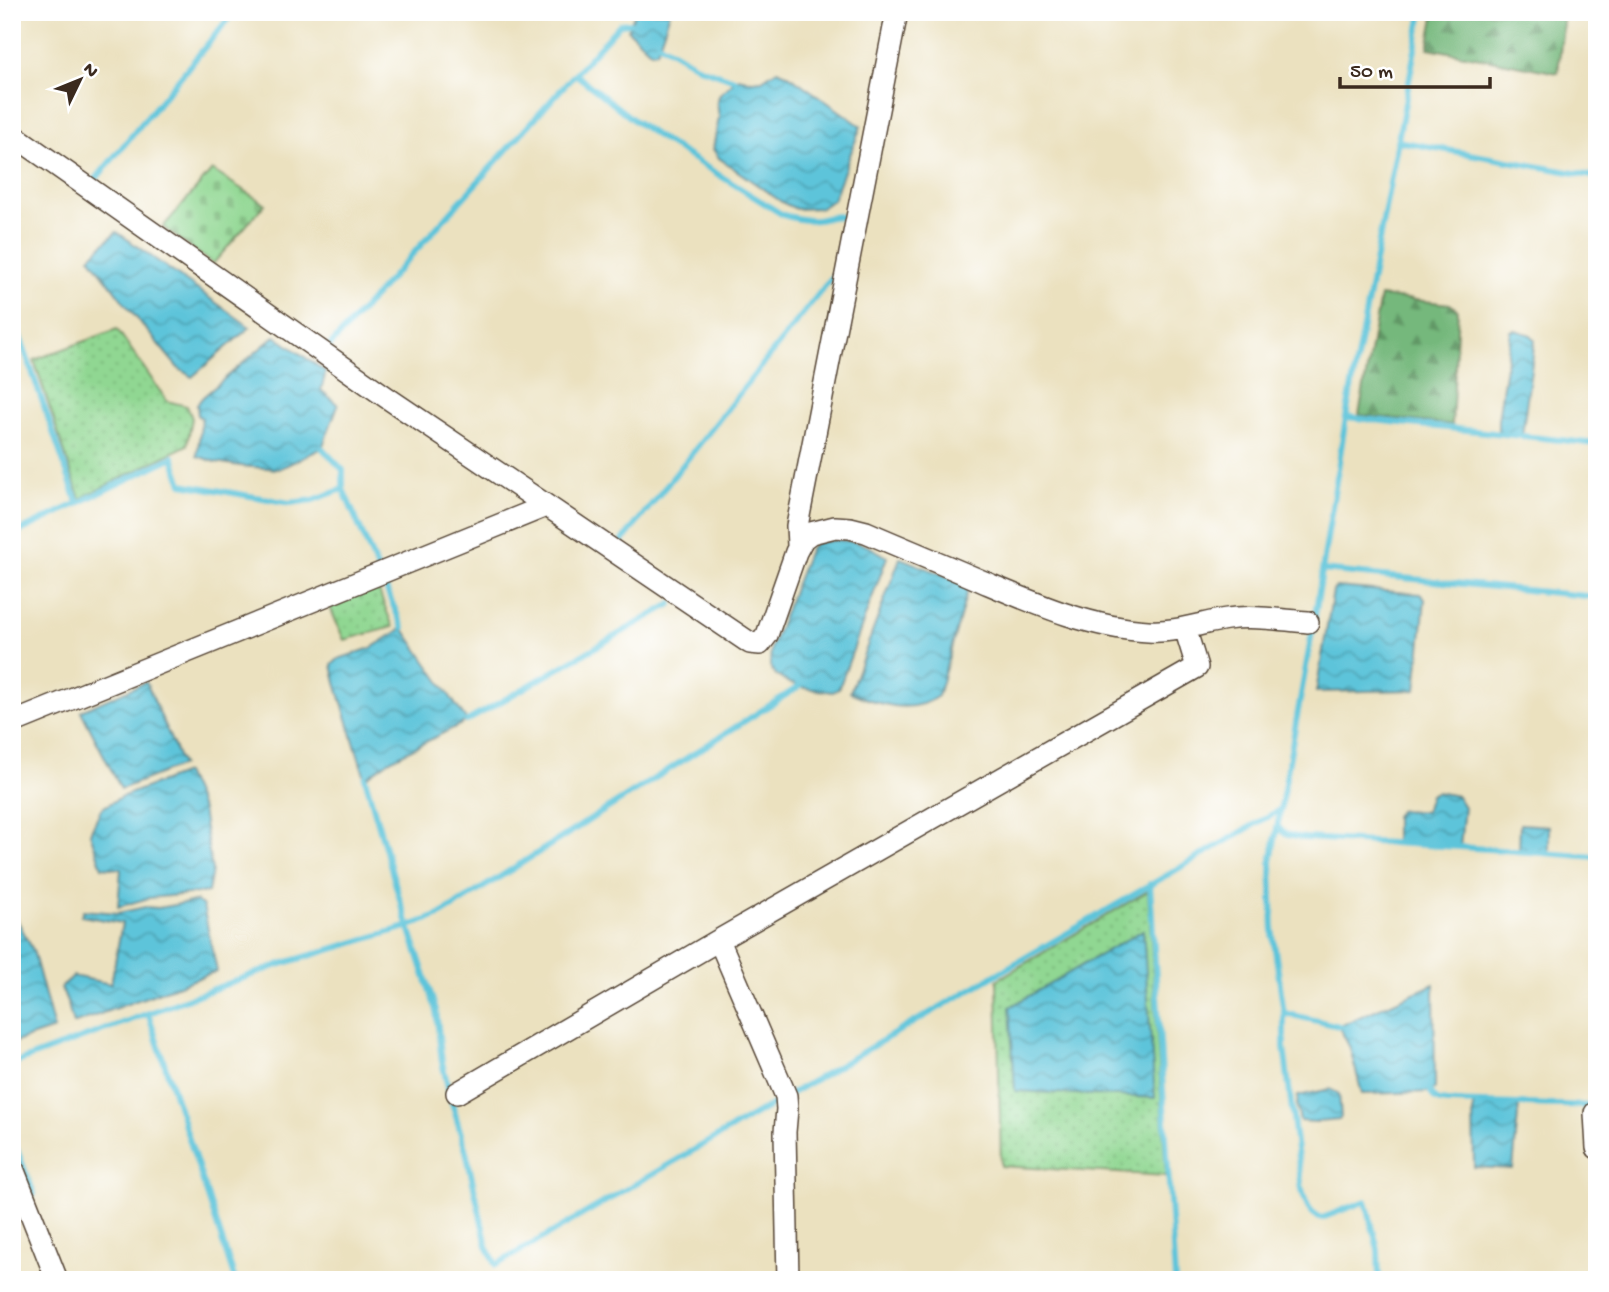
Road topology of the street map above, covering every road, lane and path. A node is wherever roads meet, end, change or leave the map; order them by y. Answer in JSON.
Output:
{"nodes":[{"id":1,"x":897,"y":12,"type":"edge"},
{"id":2,"x":12,"y":134,"type":"edge"},
{"id":3,"x":546,"y":506,"type":"junction"},
{"id":4,"x":798,"y":545,"type":"junction"},
{"id":5,"x":1307,"y":622,"type":"dead end"},
{"id":6,"x":1185,"y":628,"type":"junction"},
{"id":7,"x":12,"y":723,"type":"edge"},
{"id":8,"x":719,"y":940,"type":"junction"},
{"id":9,"x":457,"y":1093,"type":"dead end"},
{"id":10,"x":1595,"y":1113,"type":"edge"},
{"id":11,"x":1597,"y":1148,"type":"edge"},
{"id":12,"x":12,"y":1166,"type":"edge"},
{"id":13,"x":57,"y":1280,"type":"edge"},
{"id":14,"x":788,"y":1280,"type":"edge"}],
"edges":[{"from":1,"to":4,"type":"street"},
{"from":2,"to":3,"type":"street"},
{"from":3,"to":4,"type":"street"},
{"from":3,"to":7,"type":"street"},
{"from":4,"to":6,"type":"street"},
{"from":5,"to":6,"type":"street"},
{"from":6,"to":8,"type":"street"},
{"from":8,"to":9,"type":"street"},
{"from":8,"to":14,"type":"street"},
{"from":10,"to":11,"type":"street"},
{"from":12,"to":13,"type":"street"}]}
